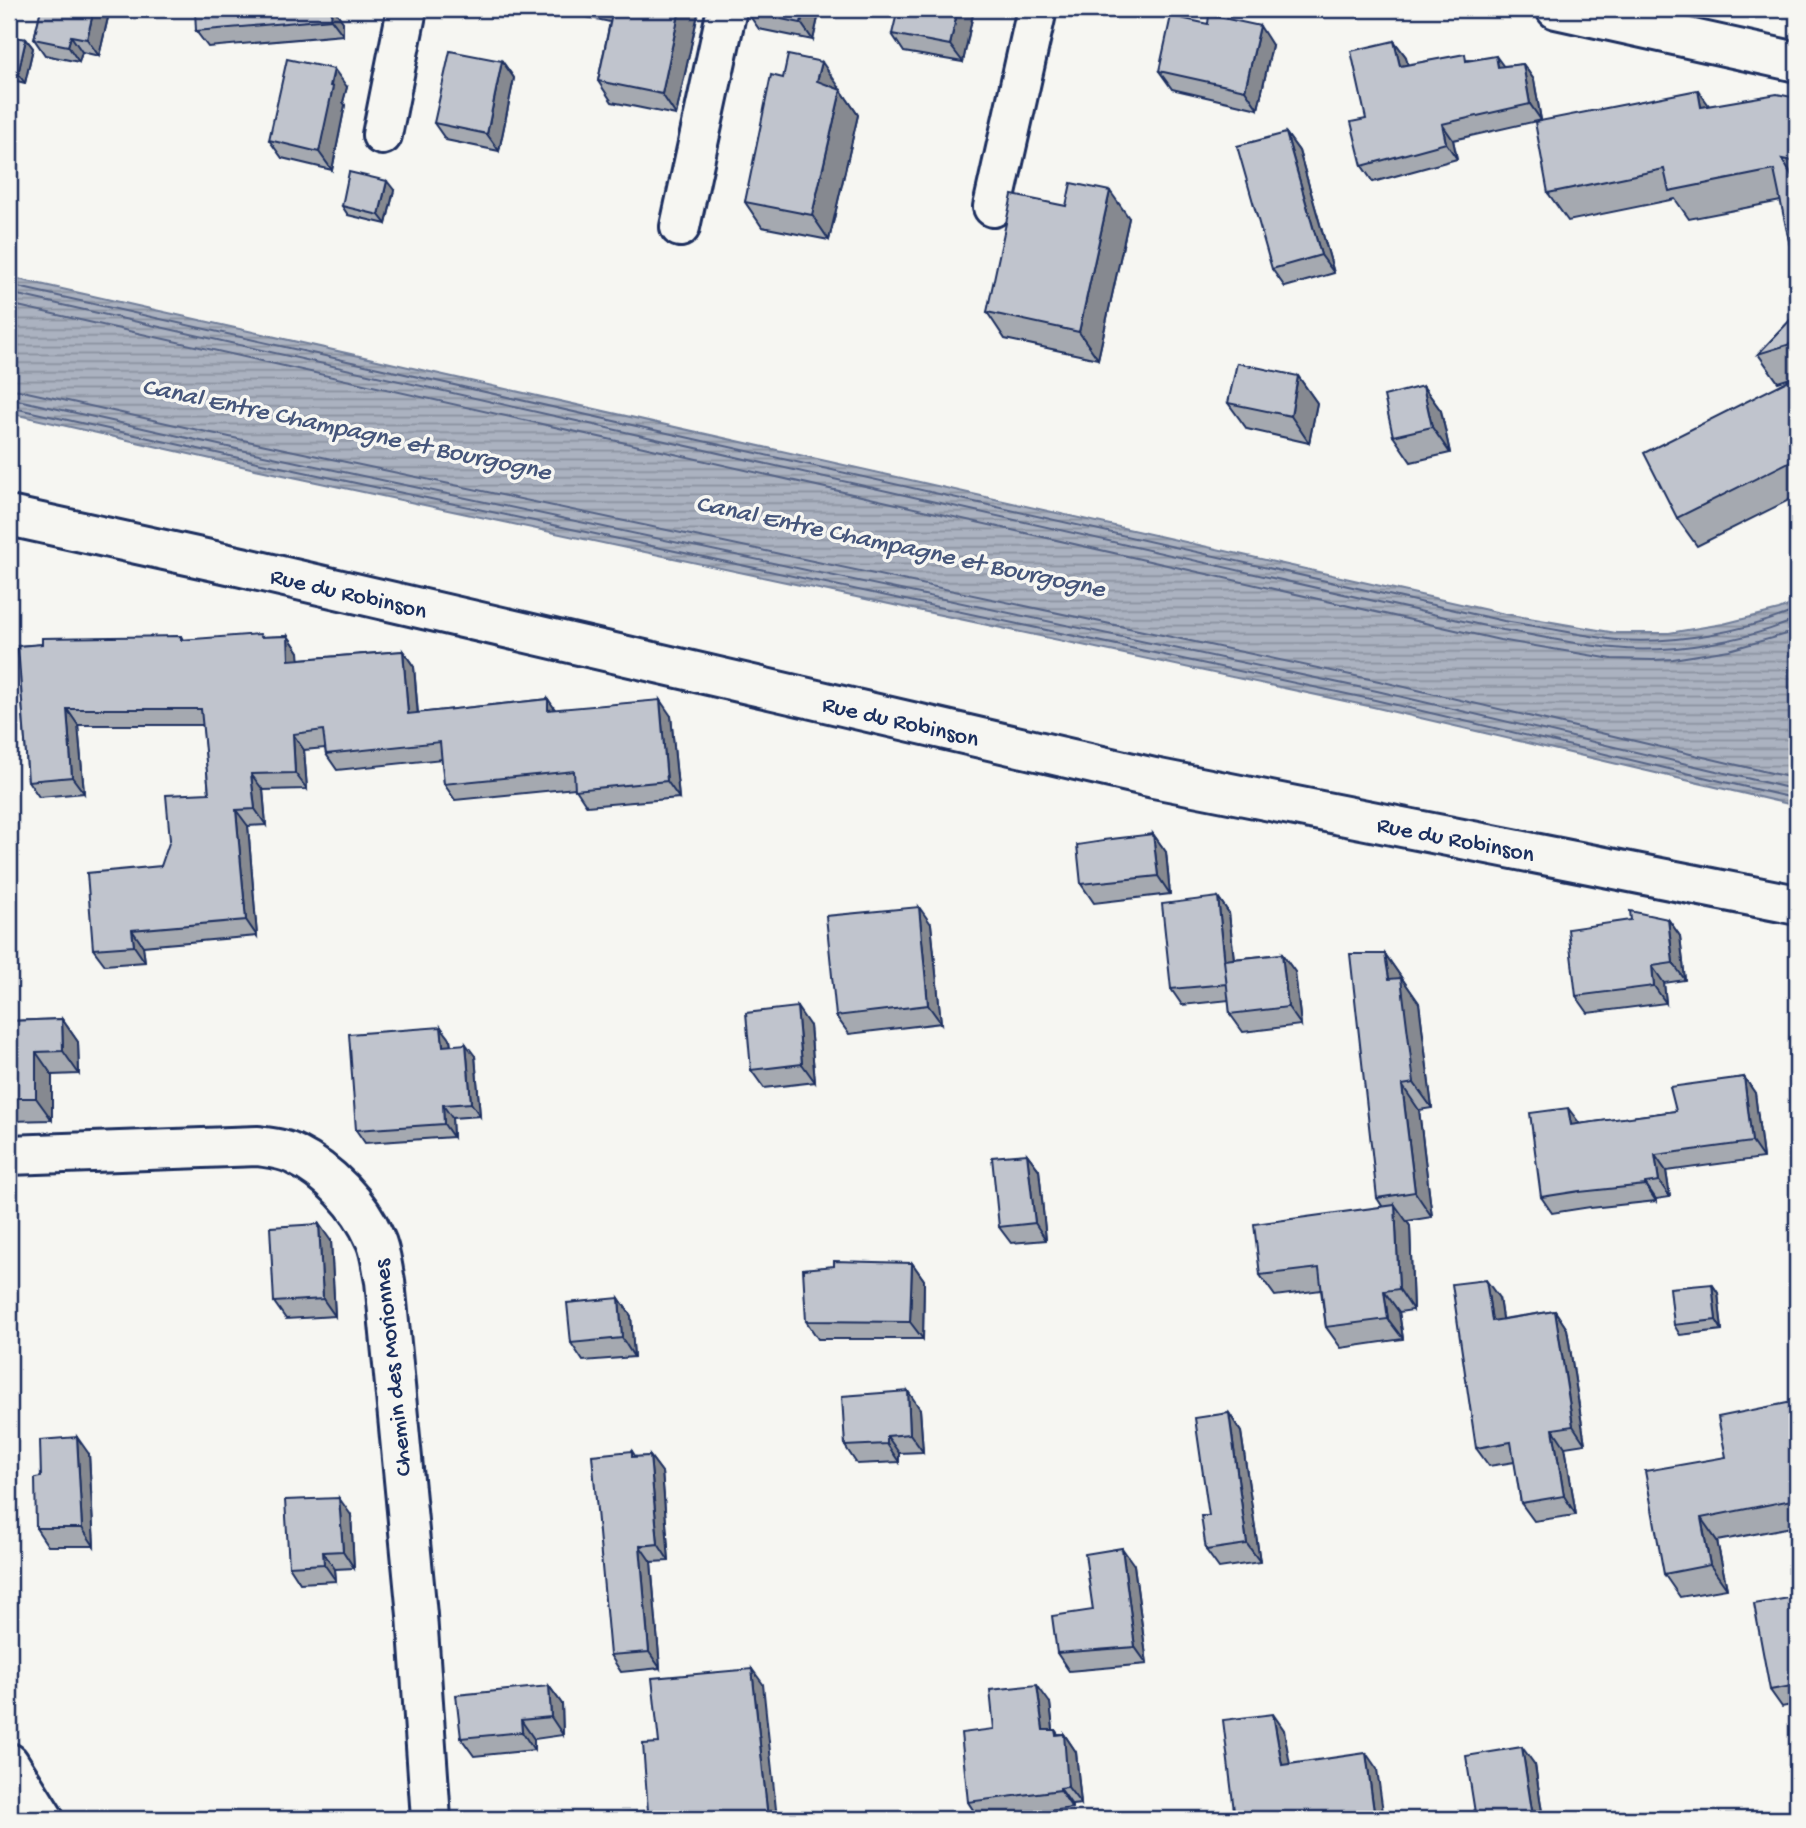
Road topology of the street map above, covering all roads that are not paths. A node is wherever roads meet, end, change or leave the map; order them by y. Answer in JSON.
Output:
{"nodes":[{"id":1,"x":407,"y":9,"type":"edge"},
{"id":2,"x":727,"y":9,"type":"edge"},
{"id":3,"x":1037,"y":9,"type":"edge"},
{"id":4,"x":1556,"y":9,"type":"edge"},
{"id":5,"x":1797,"y":62,"type":"edge"},
{"id":6,"x":382,"y":135,"type":"dead end"},
{"id":7,"x":993,"y":207,"type":"dead end"},
{"id":8,"x":680,"y":227,"type":"dead end"},
{"id":9,"x":9,"y":516,"type":"edge"},
{"id":10,"x":1797,"y":905,"type":"edge"},
{"id":11,"x":9,"y":1155,"type":"edge"},
{"id":12,"x":9,"y":1763,"type":"edge"},
{"id":13,"x":44,"y":1819,"type":"edge"},
{"id":14,"x":431,"y":1819,"type":"edge"}],
"edges":[{"from":1,"to":6,"type":"main road"},
{"from":2,"to":8,"type":"main road"},
{"from":3,"to":7,"type":"main road"},
{"from":4,"to":5,"type":"main road"},
{"from":9,"to":10,"type":"main road","name":"Rue du Robinson"},
{"from":11,"to":14,"type":"main road","name":"Chemin des Morionnes"},
{"from":12,"to":13,"type":"main road"}]}
